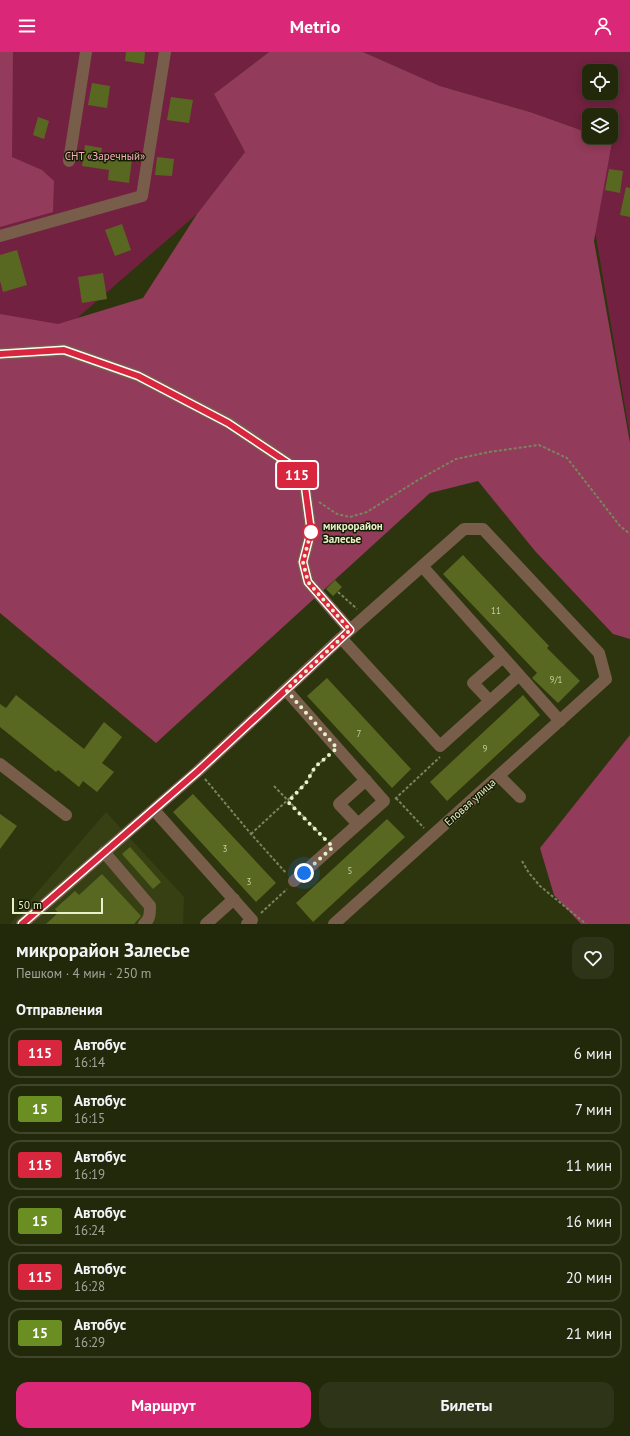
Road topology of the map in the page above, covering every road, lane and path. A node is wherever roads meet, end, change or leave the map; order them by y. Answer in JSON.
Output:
{"nodes":[{"id":1,"x":86,"y":52,"type":"edge"},
{"id":2,"x":166,"y":52,"type":"edge"},
{"id":3,"x":68,"y":161,"type":"dead end"},
{"id":4,"x":0,"y":236,"type":"edge"},
{"id":5,"x":0,"y":354,"type":"edge"},
{"id":6,"x":306,"y":491,"type":"junction"},
{"id":7,"x":630,"y":534,"type":"edge"},
{"id":8,"x":422,"y":566,"type":"junction"},
{"id":9,"x":338,"y":592,"type":"dead end"},
{"id":10,"x":366,"y":616,"type":"junction"},
{"id":11,"x":346,"y":634,"type":"junction"},
{"id":12,"x":502,"y":657,"type":"junction"},
{"id":13,"x":519,"y":675,"type":"junction"},
{"id":14,"x":286,"y":690,"type":"junction"},
{"id":15,"x":490,"y":701,"type":"junction"},
{"id":16,"x":560,"y":721,"type":"junction"},
{"id":17,"x":337,"y":748,"type":"junction"},
{"id":18,"x":441,"y":756,"type":"dead end"},
{"id":19,"x":0,"y":764,"type":"edge"},
{"id":20,"x":198,"y":771,"type":"junction"},
{"id":21,"x":499,"y":776,"type":"junction"},
{"id":22,"x":366,"y":780,"type":"junction"},
{"id":23,"x":274,"y":786,"type":"dead end"},
{"id":24,"x":520,"y":797,"type":"dead end"},
{"id":25,"x":396,"y":798,"type":"junction"},
{"id":26,"x":288,"y":802,"type":"junction"},
{"id":27,"x":390,"y":803,"type":"dead end"},
{"id":28,"x":154,"y":810,"type":"junction"},
{"id":29,"x":66,"y":815,"type":"dead end"},
{"id":30,"x":358,"y":824,"type":"junction"},
{"id":31,"x":251,"y":834,"type":"junction"},
{"id":32,"x":432,"y":836,"type":"junction"},
{"id":33,"x":333,"y":847,"type":"junction"},
{"id":34,"x":104,"y":852,"type":"junction"},
{"id":35,"x":522,"y":861,"type":"dead end"},
{"id":36,"x":294,"y":881,"type":"junction"},
{"id":37,"x":234,"y":899,"type":"junction"},
{"id":38,"x":250,"y":922,"type":"edge"},
{"id":39,"x":22,"y":924,"type":"edge"},
{"id":40,"x":144,"y":924,"type":"edge"},
{"id":41,"x":206,"y":924,"type":"edge"},
{"id":42,"x":334,"y":924,"type":"edge"},
{"id":43,"x":586,"y":924,"type":"edge"}],
"edges":[{"from":1,"to":3,"type":"street"},
{"from":2,"to":4,"type":"street"},
{"from":5,"to":6,"type":"street"},
{"from":6,"to":7,"type":"path"},
{"from":6,"to":11,"type":"street"},
{"from":8,"to":10,"type":"street"},
{"from":8,"to":12,"type":"street"},
{"from":8,"to":16,"type":"street","name":"Еловая улица"},
{"from":9,"to":10,"type":"path"},
{"from":10,"to":11,"type":"street"},
{"from":11,"to":14,"type":"street"},
{"from":11,"to":15,"type":"street"},
{"from":12,"to":13,"type":"street"},
{"from":12,"to":15,"type":"street"},
{"from":13,"to":15,"type":"street"},
{"from":13,"to":16,"type":"street"},
{"from":14,"to":17,"type":"street"},
{"from":14,"to":20,"type":"street"},
{"from":16,"to":21,"type":"street","name":"Еловая улица"},
{"from":17,"to":22,"type":"street"},
{"from":17,"to":26,"type":"path"},
{"from":18,"to":25,"type":"path"},
{"from":19,"to":29,"type":"street"},
{"from":20,"to":28,"type":"street"},
{"from":20,"to":31,"type":"path"},
{"from":21,"to":24,"type":"street"},
{"from":21,"to":32,"type":"street","name":"Еловая улица"},
{"from":22,"to":30,"type":"street"},
{"from":22,"to":30,"type":"street"},
{"from":23,"to":26,"type":"path"},
{"from":25,"to":27,"type":"path"},
{"from":25,"to":32,"type":"path"},
{"from":26,"to":31,"type":"path"},
{"from":26,"to":33,"type":"path"},
{"from":28,"to":34,"type":"street"},
{"from":28,"to":37,"type":"street"},
{"from":30,"to":33,"type":"street"},
{"from":31,"to":36,"type":"path"},
{"from":32,"to":42,"type":"street","name":"Еловая улица"},
{"from":33,"to":36,"type":"street"},
{"from":34,"to":39,"type":"street"},
{"from":34,"to":40,"type":"street"},
{"from":35,"to":43,"type":"path"},
{"from":36,"to":38,"type":"path"},
{"from":37,"to":38,"type":"street"},
{"from":37,"to":41,"type":"street"}]}
